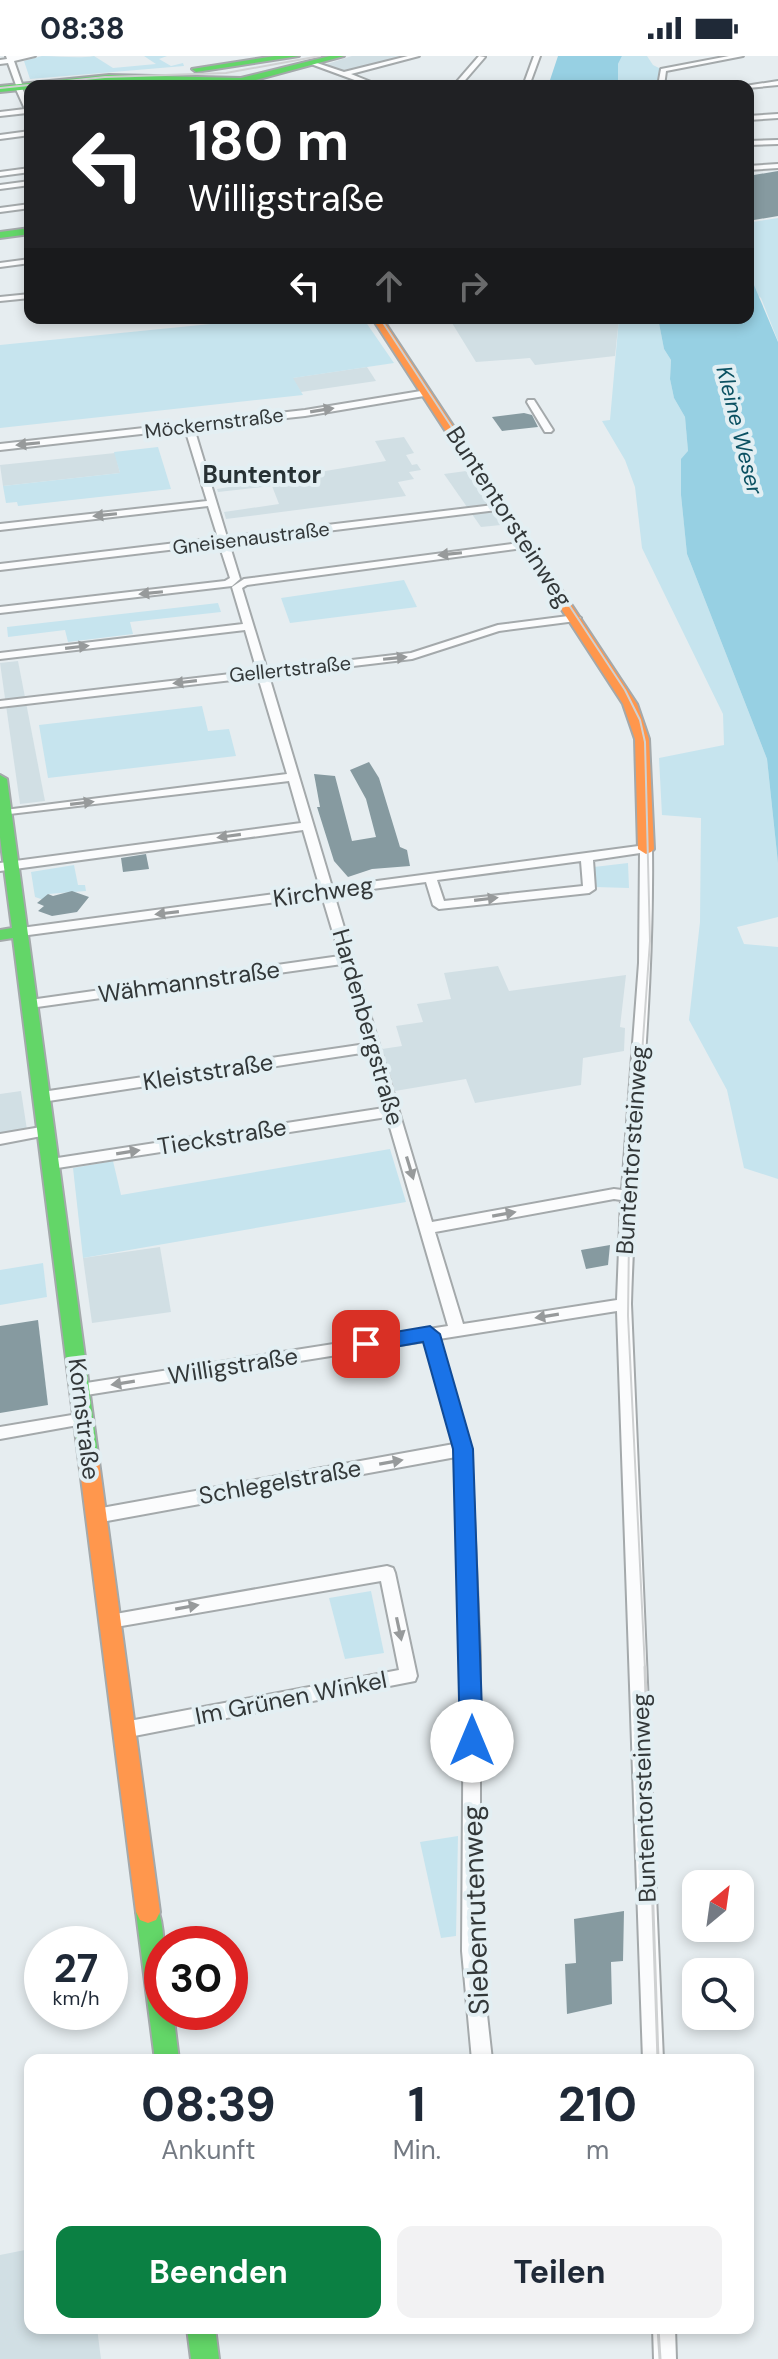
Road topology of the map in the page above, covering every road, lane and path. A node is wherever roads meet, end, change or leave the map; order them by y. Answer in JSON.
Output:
{"nodes":[{"id":1,"x":32,"y":56,"type":"edge"},
{"id":2,"x":295,"y":56,"type":"edge"},
{"id":3,"x":416,"y":56,"type":"edge"},
{"id":4,"x":473,"y":56,"type":"edge"},
{"id":5,"x":537,"y":56,"type":"edge"},
{"id":6,"x":740,"y":56,"type":"edge"},
{"id":7,"x":482,"y":57,"type":"edge"},
{"id":8,"x":11,"y":58,"type":"edge"},
{"id":9,"x":0,"y":62,"type":"edge"},
{"id":10,"x":342,"y":65,"type":"edge"},
{"id":11,"x":225,"y":77,"type":"edge"},
{"id":12,"x":84,"y":80,"type":"edge"},
{"id":13,"x":362,"y":80,"type":"edge"},
{"id":14,"x":461,"y":80,"type":"edge"},
{"id":15,"x":528,"y":80,"type":"edge"},
{"id":16,"x":662,"y":80,"type":"edge"},
{"id":17,"x":778,"y":83,"type":"edge"},
{"id":18,"x":754,"y":85,"type":"edge"},
{"id":19,"x":9,"y":86,"type":"edge"},
{"id":20,"x":24,"y":106,"type":"edge"},
{"id":21,"x":24,"y":112,"type":"edge"},
{"id":22,"x":0,"y":114,"type":"edge"},
{"id":23,"x":778,"y":116,"type":"edge"},
{"id":24,"x":754,"y":118,"type":"edge"},
{"id":25,"x":24,"y":134,"type":"edge"},
{"id":26,"x":0,"y":137,"type":"edge"},
{"id":27,"x":778,"y":142,"type":"edge"},
{"id":28,"x":754,"y":143,"type":"edge"},
{"id":29,"x":778,"y":166,"type":"edge"},
{"id":30,"x":754,"y":168,"type":"edge"},
{"id":31,"x":24,"y":171,"type":"edge"},
{"id":32,"x":0,"y":174,"type":"edge"},
{"id":33,"x":24,"y":184,"type":"edge"},
{"id":34,"x":0,"y":187,"type":"edge"},
{"id":35,"x":24,"y":207,"type":"edge"},
{"id":36,"x":0,"y":210,"type":"edge"},
{"id":37,"x":24,"y":232,"type":"edge"},
{"id":38,"x":0,"y":235,"type":"edge"},
{"id":39,"x":24,"y":262,"type":"edge"},
{"id":40,"x":0,"y":265,"type":"edge"},
{"id":41,"x":24,"y":297,"type":"edge"},
{"id":42,"x":0,"y":299,"type":"edge"},
{"id":43,"x":381,"y":324,"type":"edge"},
{"id":44,"x":427,"y":393,"type":"junction"},
{"id":45,"x":531,"y":402,"type":"dead end"},
{"id":46,"x":189,"y":427,"type":"junction"},
{"id":47,"x":548,"y":430,"type":"dead end"},
{"id":48,"x":0,"y":447,"type":"edge"},
{"id":49,"x":211,"y":503,"type":"junction"},
{"id":50,"x":502,"y":507,"type":"junction"},
{"id":51,"x":0,"y":527,"type":"edge"},
{"id":52,"x":224,"y":542,"type":"junction"},
{"id":53,"x":528,"y":545,"type":"junction"},
{"id":54,"x":0,"y":567,"type":"edge"},
{"id":55,"x":233,"y":586,"type":"junction"},
{"id":56,"x":0,"y":610,"type":"edge"},
{"id":57,"x":576,"y":618,"type":"junction"},
{"id":58,"x":248,"y":627,"type":"junction"},
{"id":59,"x":0,"y":656,"type":"edge"},
{"id":60,"x":262,"y":672,"type":"junction"},
{"id":61,"x":0,"y":704,"type":"edge"},
{"id":62,"x":294,"y":777,"type":"junction"},
{"id":63,"x":0,"y":779,"type":"edge"},
{"id":64,"x":5,"y":813,"type":"junction"},
{"id":65,"x":307,"y":826,"type":"junction"},
{"id":66,"x":646,"y":849,"type":"junction"},
{"id":67,"x":587,"y":857,"type":"junction"},
{"id":68,"x":6,"y":866,"type":"edge"},
{"id":69,"x":430,"y":877,"type":"junction"},
{"id":70,"x":328,"y":892,"type":"junction"},
{"id":71,"x":21,"y":932,"type":"junction"},
{"id":72,"x":0,"y":935,"type":"edge"},
{"id":73,"x":348,"y":959,"type":"junction"},
{"id":74,"x":30,"y":1004,"type":"junction"},
{"id":75,"x":374,"y":1047,"type":"junction"},
{"id":76,"x":42,"y":1097,"type":"junction"},
{"id":77,"x":393,"y":1111,"type":"junction"},
{"id":78,"x":47,"y":1131,"type":"junction"},
{"id":79,"x":0,"y":1139,"type":"edge"},
{"id":80,"x":51,"y":1164,"type":"junction"},
{"id":81,"x":627,"y":1195,"type":"junction"},
{"id":82,"x":427,"y":1228,"type":"junction"},
{"id":83,"x":624,"y":1304,"type":"junction"},
{"id":84,"x":457,"y":1330,"type":"junction"},
{"id":85,"x":430,"y":1334,"type":"junction"},
{"id":86,"x":80,"y":1390,"type":"junction"},
{"id":87,"x":84,"y":1419,"type":"junction"},
{"id":88,"x":0,"y":1433,"type":"edge"},
{"id":89,"x":463,"y":1449,"type":"junction"},
{"id":90,"x":96,"y":1516,"type":"junction"},
{"id":91,"x":110,"y":1621,"type":"junction"},
{"id":92,"x":124,"y":1730,"type":"junction"},
{"id":93,"x":166,"y":2054,"type":"edge"},
{"id":94,"x":481,"y":2054,"type":"edge"},
{"id":95,"x":653,"y":2054,"type":"edge"},
{"id":96,"x":202,"y":2334,"type":"edge"},
{"id":97,"x":664,"y":2334,"type":"edge"},
{"id":98,"x":205,"y":2359,"type":"edge"},
{"id":99,"x":665,"y":2359,"type":"edge"}],
"edges":[{"from":1,"to":8,"type":"street"},
{"from":2,"to":11,"type":"street"},
{"from":3,"to":10,"type":"street"},
{"from":4,"to":7,"type":"street"},
{"from":5,"to":15,"type":"street"},
{"from":6,"to":16,"type":"street"},
{"from":7,"to":14,"type":"street"},
{"from":8,"to":9,"type":"street"},
{"from":8,"to":19,"type":"street"},
{"from":10,"to":11,"type":"street"},
{"from":10,"to":13,"type":"street"},
{"from":11,"to":12,"type":"street"},
{"from":17,"to":18,"type":"street"},
{"from":19,"to":20,"type":"street"},
{"from":21,"to":22,"type":"street"},
{"from":23,"to":24,"type":"street"},
{"from":25,"to":26,"type":"street"},
{"from":27,"to":28,"type":"street"},
{"from":29,"to":30,"type":"street"},
{"from":31,"to":32,"type":"street"},
{"from":33,"to":34,"type":"street"},
{"from":35,"to":36,"type":"street"},
{"from":37,"to":38,"type":"street"},
{"from":39,"to":40,"type":"street"},
{"from":41,"to":42,"type":"street"},
{"from":43,"to":44,"type":"street","name":"Buntentorsteinweg"},
{"from":46,"to":44,"type":"street","name":"Möckernstraße","one_way":true},
{"from":44,"to":50,"type":"street","name":"Buntentorsteinweg"},
{"from":45,"to":47,"type":"street"},
{"from":46,"to":48,"type":"street","name":"Möckernstraße","one_way":true},
{"from":46,"to":49,"type":"street","name":"Hardenbergstraße"},
{"from":49,"to":51,"type":"street","one_way":true},
{"from":49,"to":52,"type":"street","name":"Hardenbergstraße"},
{"from":50,"to":52,"type":"street","name":"Gneisenaustraße"},
{"from":50,"to":53,"type":"street","name":"Buntentorsteinweg"},
{"from":52,"to":54,"type":"street","name":"Gneisenaustraße"},
{"from":52,"to":55,"type":"street","name":"Hardenbergstraße"},
{"from":53,"to":55,"type":"street","one_way":true},
{"from":53,"to":57,"type":"street","name":"Buntentorsteinweg"},
{"from":55,"to":56,"type":"street","one_way":true},
{"from":55,"to":58,"type":"street","name":"Hardenbergstraße"},
{"from":60,"to":57,"type":"street","name":"Gellertstraße","one_way":true},
{"from":57,"to":66,"type":"street","name":"Buntentorsteinweg"},
{"from":59,"to":58,"type":"street","one_way":true},
{"from":58,"to":60,"type":"street","name":"Hardenbergstraße"},
{"from":60,"to":61,"type":"street","name":"Gellertstraße","one_way":true},
{"from":60,"to":62,"type":"street","name":"Hardenbergstraße"},
{"from":64,"to":62,"type":"street","one_way":true},
{"from":62,"to":65,"type":"street","name":"Hardenbergstraße"},
{"from":63,"to":64,"type":"street","name":"Kornstraße"},
{"from":64,"to":68,"type":"street","name":"Kornstraße"},
{"from":65,"to":68,"type":"street","one_way":true},
{"from":65,"to":70,"type":"street","name":"Hardenbergstraße"},
{"from":66,"to":67,"type":"street","name":"Kirchweg"},
{"from":66,"to":81,"type":"street","name":"Buntentorsteinweg"},
{"from":67,"to":69,"type":"street","name":"Kirchweg"},
{"from":69,"to":67,"type":"street","one_way":true},
{"from":68,"to":71,"type":"street","name":"Kornstraße"},
{"from":69,"to":70,"type":"street","name":"Kirchweg"},
{"from":70,"to":71,"type":"street","name":"Kirchweg","one_way":true},
{"from":70,"to":73,"type":"street","name":"Hardenbergstraße"},
{"from":71,"to":72,"type":"street","name":"Kirchweg"},
{"from":71,"to":74,"type":"street","name":"Kornstraße"},
{"from":73,"to":74,"type":"street","name":"Wähmannstraße"},
{"from":73,"to":75,"type":"street","name":"Hardenbergstraße"},
{"from":74,"to":76,"type":"street","name":"Kornstraße"},
{"from":75,"to":76,"type":"street","name":"Kleiststraße"},
{"from":75,"to":77,"type":"street","name":"Hardenbergstraße"},
{"from":76,"to":78,"type":"street","name":"Kornstraße"},
{"from":80,"to":77,"type":"street","name":"Tieckstraße","one_way":true},
{"from":77,"to":82,"type":"street","name":"Hardenbergstraße","one_way":true},
{"from":78,"to":79,"type":"street"},
{"from":78,"to":80,"type":"street","name":"Kornstraße"},
{"from":80,"to":86,"type":"street","name":"Kornstraße"},
{"from":82,"to":81,"type":"street","one_way":true},
{"from":81,"to":83,"type":"street","name":"Buntentorsteinweg"},
{"from":82,"to":84,"type":"street","name":"Hardenbergstraße"},
{"from":83,"to":84,"type":"street","name":"Willigstraße","one_way":true},
{"from":83,"to":95,"type":"street","name":"Buntentorsteinweg"},
{"from":84,"to":85,"type":"street","name":"Willigstraße"},
{"from":85,"to":86,"type":"street","name":"Willigstraße","one_way":true},
{"from":85,"to":89,"type":"street","name":"Siebenrutenweg"},
{"from":86,"to":87,"type":"street","name":"Kornstraße"},
{"from":87,"to":88,"type":"street"},
{"from":87,"to":90,"type":"street","name":"Kornstraße"},
{"from":90,"to":89,"type":"street","name":"Schlegelstraße","one_way":true},
{"from":89,"to":94,"type":"street","name":"Siebenrutenweg"},
{"from":90,"to":91,"type":"street","name":"Kornstraße"},
{"from":91,"to":92,"type":"street","name":"Kornstraße"},
{"from":91,"to":92,"type":"street","name":"Im Grünen Winkel","one_way":true},
{"from":92,"to":93,"type":"street","name":"Kornstraße"},
{"from":96,"to":98,"type":"street"},
{"from":97,"to":99,"type":"street"}]}
